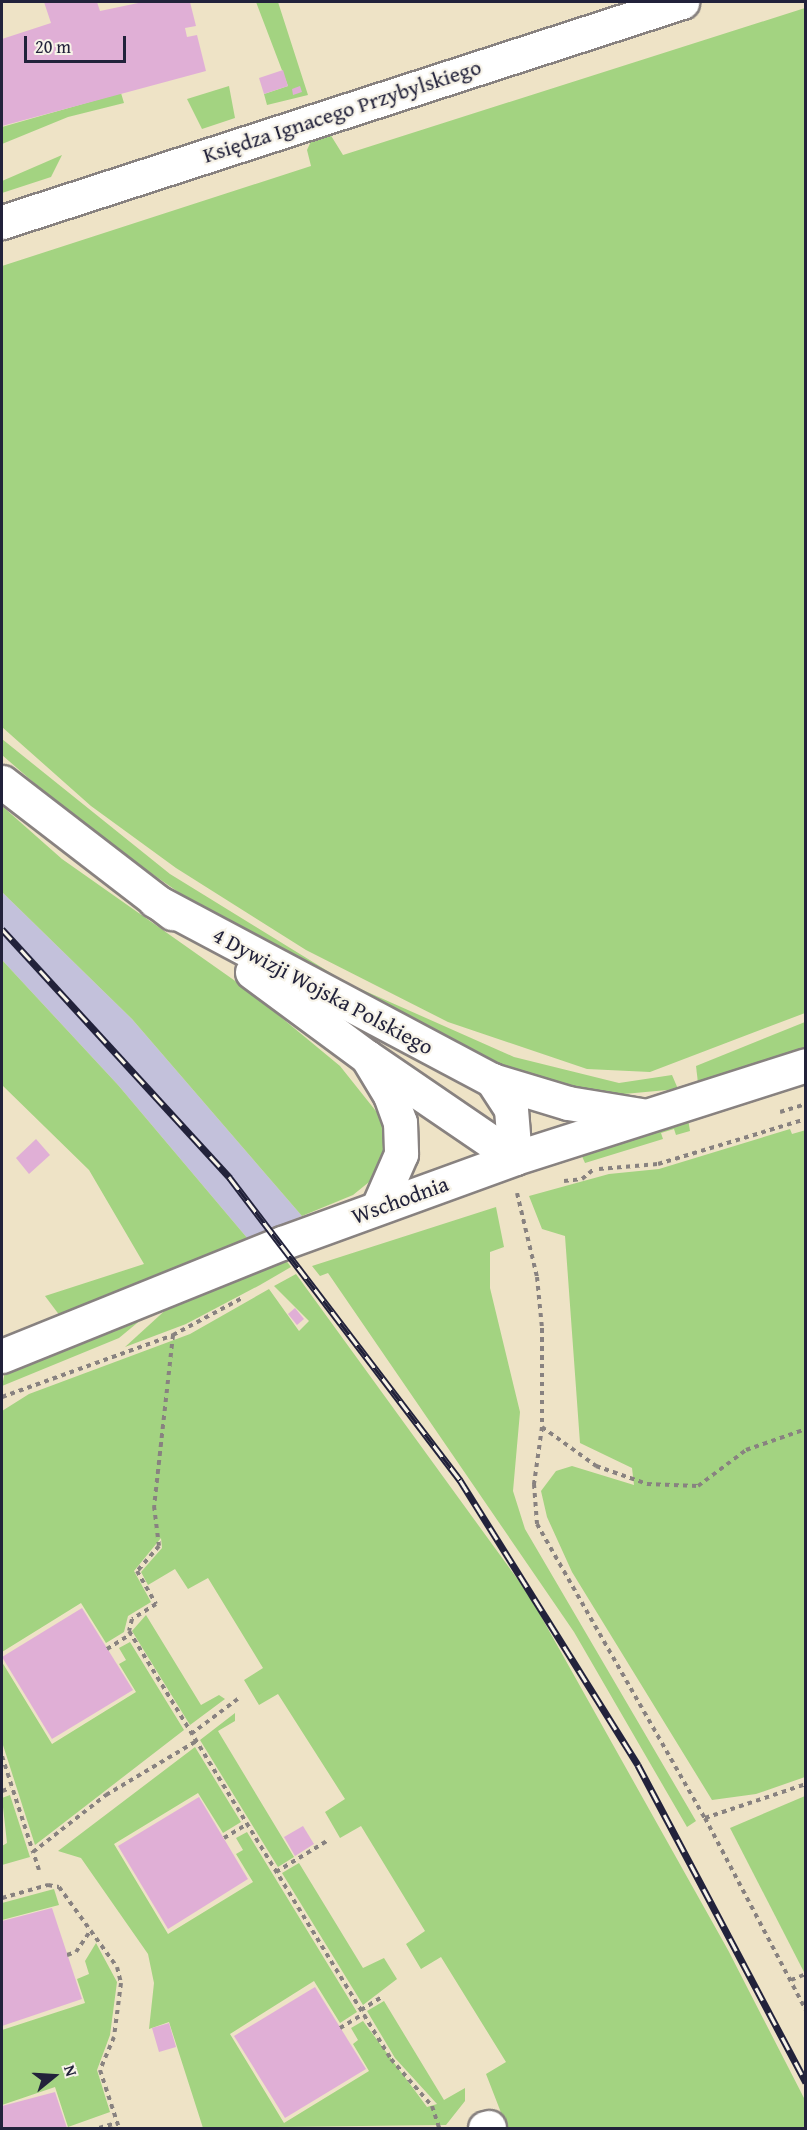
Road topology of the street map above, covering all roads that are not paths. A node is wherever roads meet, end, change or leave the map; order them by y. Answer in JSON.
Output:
{"nodes":[{"id":1,"x":682,"y":2,"type":"edge"},
{"id":2,"x":2,"y":222,"type":"edge"},
{"id":3,"x":2,"y":782,"type":"edge"},
{"id":4,"x":155,"y":901,"type":"junction"},
{"id":5,"x":366,"y":1057,"type":"junction"},
{"id":6,"x":806,"y":1065,"type":"edge"},
{"id":7,"x":492,"y":1080,"type":"junction"},
{"id":8,"x":646,"y":1115,"type":"junction"},
{"id":9,"x":514,"y":1171,"type":"junction"},
{"id":10,"x":378,"y":1207,"type":"junction"},
{"id":11,"x":2,"y":1356,"type":"edge"}],
"edges":[{"from":1,"to":2,"type":"street","name":"Księdza Ignacego Przybylskiego"},
{"from":3,"to":4,"type":"street","name":"4 Dywizji Wojska Polskiego"},
{"from":4,"to":5,"type":"street","name":"4 Dywizji Wojska Polskiego"},
{"from":4,"to":7,"type":"street","name":"4 Dywizji Wojska Polskiego"},
{"from":5,"to":9,"type":"street","name":"4 Dywizji Wojska Polskiego"},
{"from":5,"to":10,"type":"street","name":"4 Dywizji Wojska Polskiego"},
{"from":6,"to":8,"type":"street","name":"Wschodnia"},
{"from":7,"to":8,"type":"street","name":"4 Dywizji Wojska Polskiego"},
{"from":7,"to":9,"type":"street","name":"4 Dywizji Wojska Polskiego"},
{"from":8,"to":9,"type":"street","name":"Wschodnia"},
{"from":9,"to":10,"type":"street","name":"Wschodnia"},
{"from":10,"to":11,"type":"street","name":"Wschodnia"}]}
